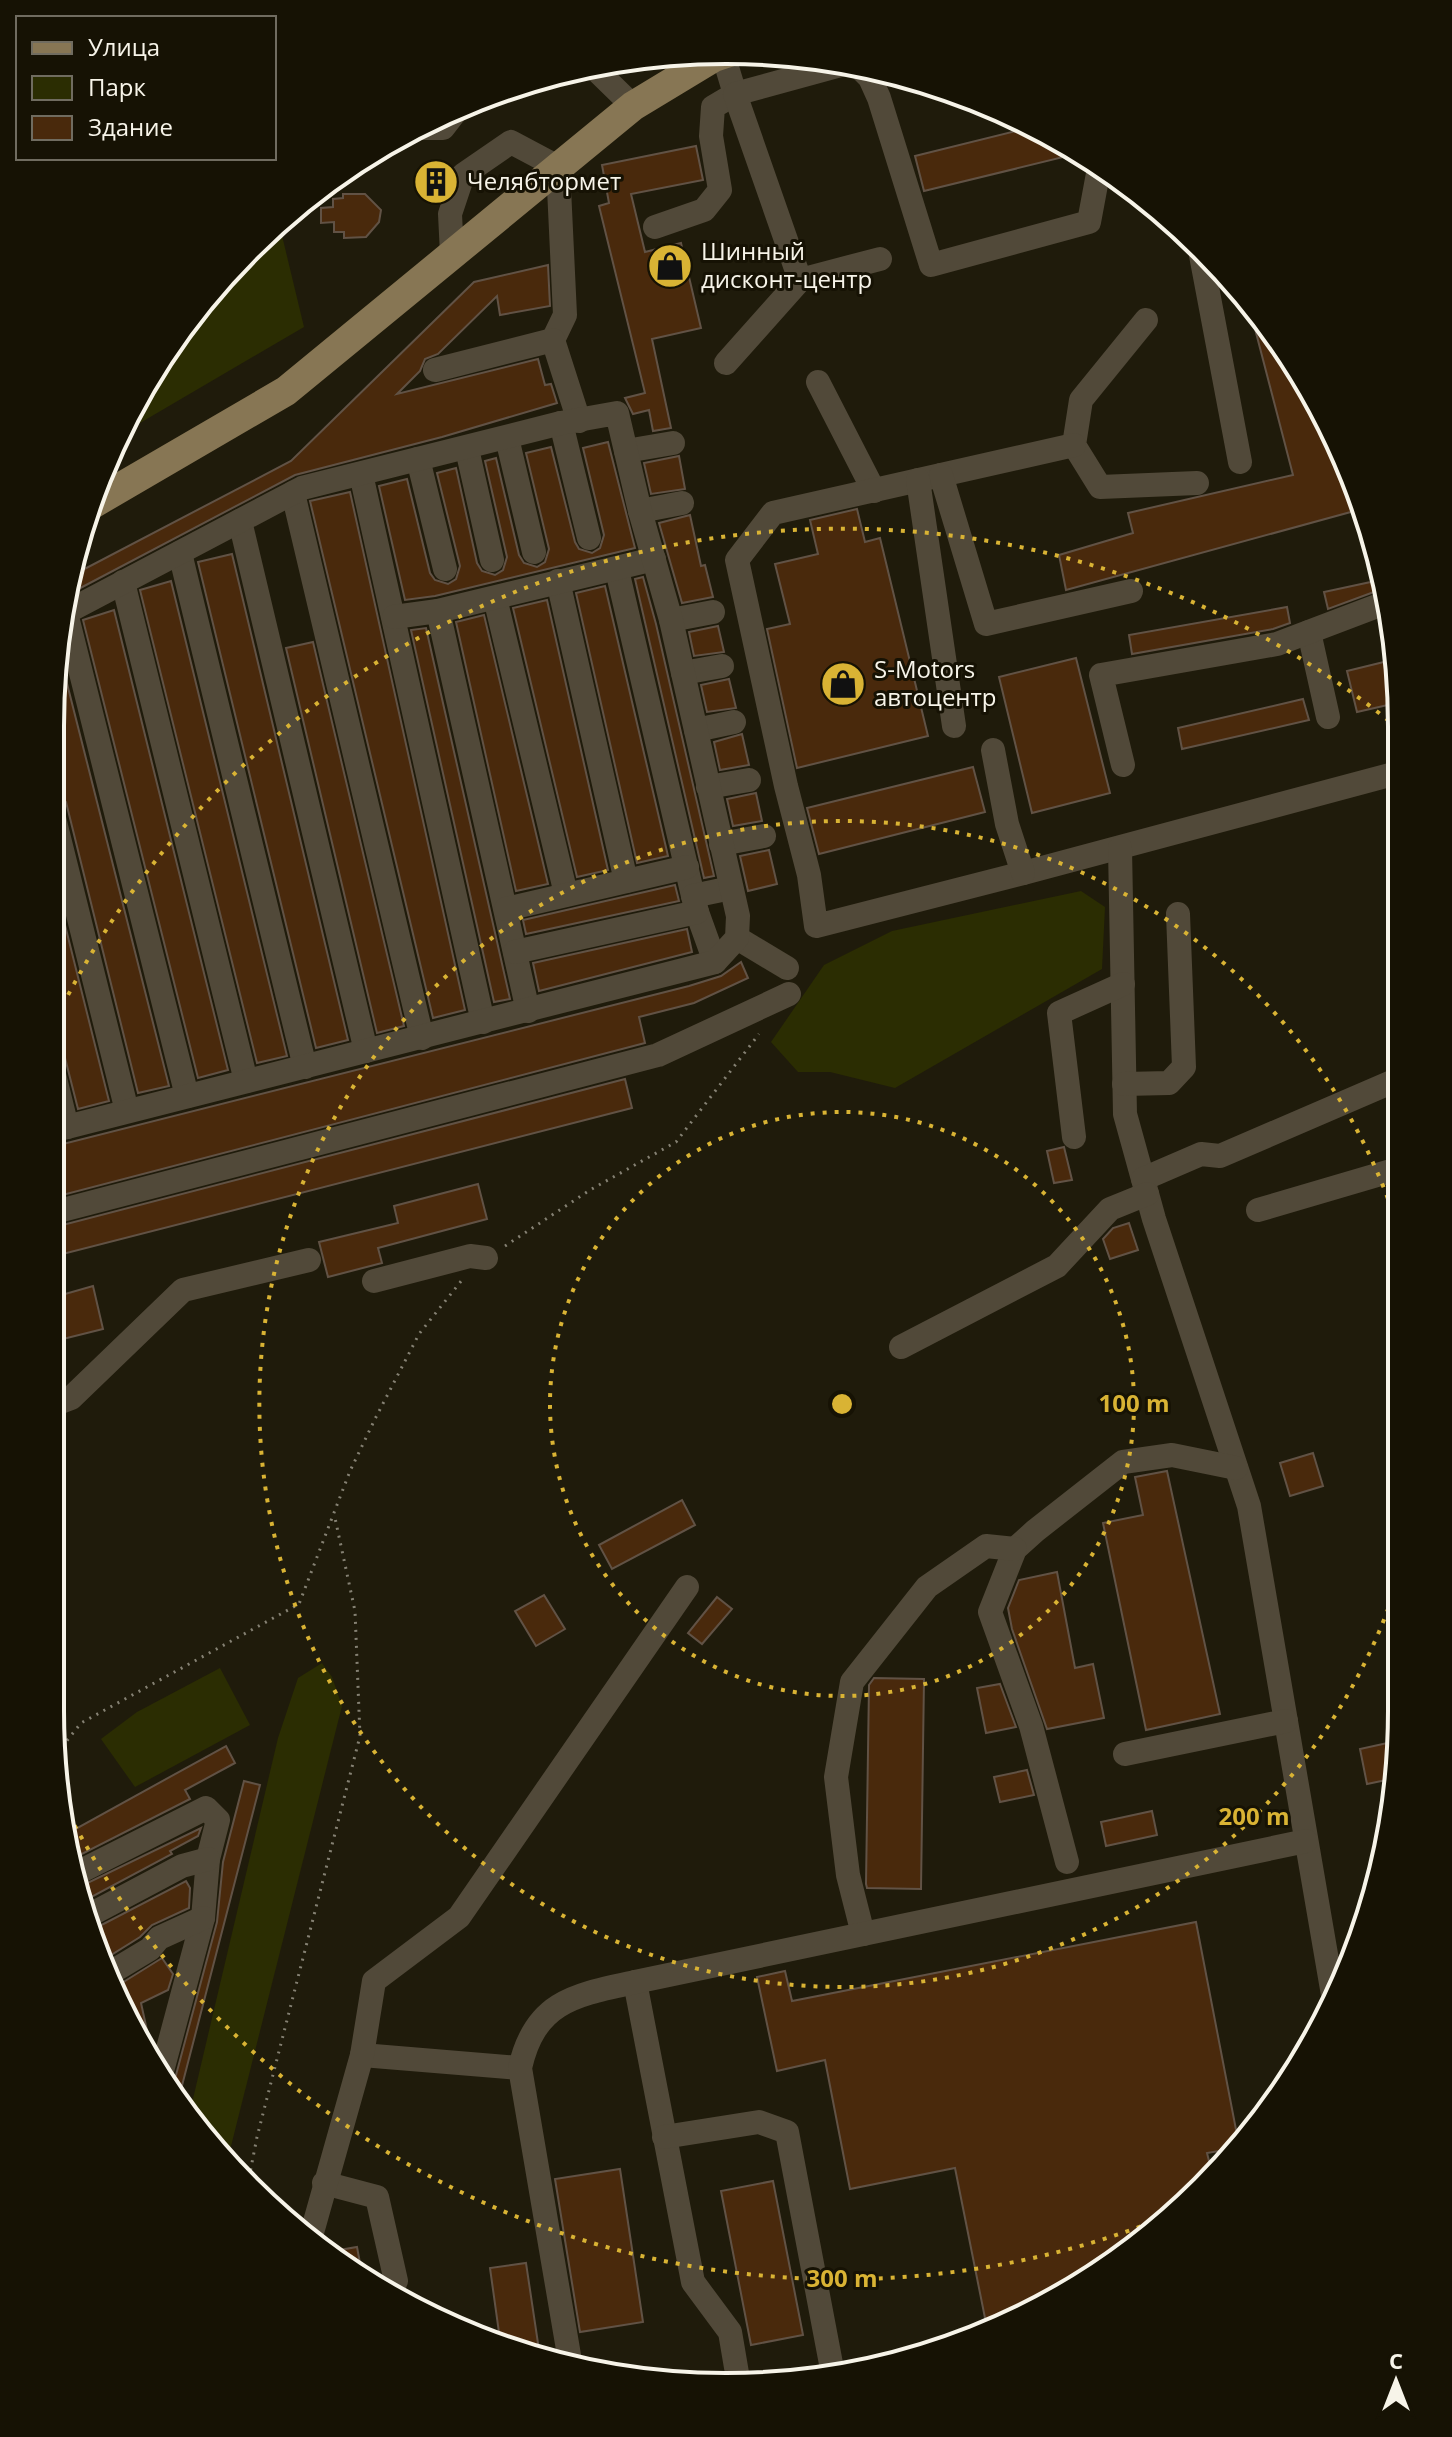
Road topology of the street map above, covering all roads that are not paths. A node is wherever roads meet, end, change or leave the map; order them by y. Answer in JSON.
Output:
{"nodes":[{"id":1,"x":727,"y":64,"type":"edge"},
{"id":2,"x":703,"y":65,"type":"edge"},
{"id":3,"x":821,"y":72,"type":"edge"},
{"id":4,"x":602,"y":76,"type":"edge"},
{"id":5,"x":871,"y":81,"type":"edge"},
{"id":6,"x":735,"y":94,"type":"junction"},
{"id":7,"x":633,"y":106,"type":"junction"},
{"id":8,"x":558,"y":167,"type":"junction"},
{"id":9,"x":1097,"y":178,"type":"edge"},
{"id":10,"x":655,"y":227,"type":"dead end"},
{"id":11,"x":452,"y":254,"type":"junction"},
{"id":12,"x":880,"y":259,"type":"dead end"},
{"id":13,"x":1203,"y":268,"type":"edge"},
{"id":14,"x":800,"y":280,"type":"junction"},
{"id":15,"x":1146,"y":320,"type":"dead end"},
{"id":16,"x":553,"y":340,"type":"junction"},
{"id":17,"x":726,"y":363,"type":"dead end"},
{"id":18,"x":435,"y":370,"type":"dead end"},
{"id":19,"x":818,"y":382,"type":"dead end"},
{"id":20,"x":570,"y":422,"type":"junction"},
{"id":21,"x":507,"y":438,"type":"junction"},
{"id":22,"x":673,"y":443,"type":"dead end"},
{"id":23,"x":1074,"y":445,"type":"junction"},
{"id":24,"x":467,"y":449,"type":"junction"},
{"id":25,"x":626,"y":451,"type":"junction"},
{"id":26,"x":418,"y":459,"type":"junction"},
{"id":27,"x":1240,"y":462,"type":"dead end"},
{"id":28,"x":361,"y":474,"type":"junction"},
{"id":29,"x":930,"y":478,"type":"junction"},
{"id":30,"x":1197,"y":483,"type":"dead end"},
{"id":31,"x":874,"y":491,"type":"junction"},
{"id":32,"x":293,"y":493,"type":"junction"},
{"id":33,"x":105,"y":496,"type":"edge"},
{"id":34,"x":682,"y":503,"type":"dead end"},
{"id":35,"x":640,"y":511,"type":"junction"},
{"id":36,"x":240,"y":521,"type":"junction"},
{"id":37,"x":589,"y":538,"type":"dead end"},
{"id":38,"x":534,"y":552,"type":"dead end"},
{"id":39,"x":180,"y":553,"type":"junction"},
{"id":40,"x":654,"y":559,"type":"junction"},
{"id":41,"x":492,"y":560,"type":"dead end"},
{"id":42,"x":445,"y":569,"type":"dead end"},
{"id":43,"x":617,"y":570,"type":"junction"},
{"id":44,"x":558,"y":581,"type":"junction"},
{"id":45,"x":123,"y":582,"type":"junction"},
{"id":46,"x":1131,"y":591,"type":"dead end"},
{"id":47,"x":495,"y":598,"type":"junction"},
{"id":48,"x":1377,"y":606,"type":"edge"},
{"id":49,"x":75,"y":607,"type":"edge"},
{"id":50,"x":438,"y":611,"type":"junction"},
{"id":51,"x":713,"y":612,"type":"dead end"},
{"id":52,"x":394,"y":617,"type":"junction"},
{"id":53,"x":671,"y":620,"type":"junction"},
{"id":54,"x":1309,"y":632,"type":"junction"},
{"id":55,"x":71,"y":636,"type":"edge"},
{"id":56,"x":722,"y":666,"type":"dead end"},
{"id":57,"x":683,"y":673,"type":"junction"},
{"id":58,"x":1328,"y":717,"type":"dead end"},
{"id":59,"x":734,"y":722,"type":"dead end"},
{"id":60,"x":954,"y":726,"type":"dead end"},
{"id":61,"x":696,"y":730,"type":"junction"},
{"id":62,"x":993,"y":750,"type":"dead end"},
{"id":63,"x":1123,"y":765,"type":"dead end"},
{"id":64,"x":1388,"y":776,"type":"edge"},
{"id":65,"x":749,"y":780,"type":"dead end"},
{"id":66,"x":708,"y":787,"type":"junction"},
{"id":67,"x":764,"y":836,"type":"dead end"},
{"id":68,"x":721,"y":844,"type":"junction"},
{"id":69,"x":1120,"y":848,"type":"junction"},
{"id":70,"x":64,"y":858,"type":"edge"},
{"id":71,"x":687,"y":867,"type":"junction"},
{"id":72,"x":1023,"y":873,"type":"junction"},
{"id":73,"x":626,"y":881,"type":"junction"},
{"id":74,"x":731,"y":888,"type":"junction"},
{"id":75,"x":566,"y":894,"type":"junction"},
{"id":76,"x":695,"y":904,"type":"junction"},
{"id":77,"x":506,"y":909,"type":"junction"},
{"id":78,"x":1178,"y":914,"type":"dead end"},
{"id":79,"x":737,"y":938,"type":"junction"},
{"id":80,"x":515,"y":952,"type":"junction"},
{"id":81,"x":715,"y":962,"type":"junction"},
{"id":82,"x":787,"y":968,"type":"dead end"},
{"id":83,"x":1123,"y":984,"type":"junction"},
{"id":84,"x":789,"y":994,"type":"dead end"},
{"id":85,"x":528,"y":1011,"type":"junction"},
{"id":86,"x":483,"y":1022,"type":"junction"},
{"id":87,"x":422,"y":1038,"type":"junction"},
{"id":88,"x":366,"y":1051,"type":"junction"},
{"id":89,"x":305,"y":1067,"type":"junction"},
{"id":90,"x":246,"y":1081,"type":"junction"},
{"id":91,"x":1124,"y":1084,"type":"junction"},
{"id":92,"x":1388,"y":1084,"type":"edge"},
{"id":93,"x":187,"y":1096,"type":"junction"},
{"id":94,"x":127,"y":1111,"type":"junction"},
{"id":95,"x":64,"y":1128,"type":"edge"},
{"id":96,"x":1074,"y":1137,"type":"dead end"},
{"id":97,"x":1388,"y":1172,"type":"edge"},
{"id":98,"x":1145,"y":1186,"type":"junction"},
{"id":99,"x":64,"y":1210,"type":"edge"},
{"id":100,"x":1258,"y":1210,"type":"dead end"},
{"id":101,"x":486,"y":1258,"type":"road end"},
{"id":102,"x":309,"y":1260,"type":"dead end"},
{"id":103,"x":374,"y":1281,"type":"dead end"},
{"id":104,"x":901,"y":1347,"type":"dead end"},
{"id":105,"x":64,"y":1401,"type":"edge"},
{"id":106,"x":1236,"y":1468,"type":"junction"},
{"id":107,"x":1015,"y":1549,"type":"junction"},
{"id":108,"x":687,"y":1587,"type":"dead end"},
{"id":109,"x":1286,"y":1721,"type":"junction"},
{"id":110,"x":1125,"y":1754,"type":"dead end"},
{"id":111,"x":1306,"y":1841,"type":"junction"},
{"id":112,"x":208,"y":1859,"type":"junction"},
{"id":113,"x":1067,"y":1862,"type":"dead end"},
{"id":114,"x":84,"y":1869,"type":"edge"},
{"id":115,"x":96,"y":1912,"type":"edge"},
{"id":116,"x":203,"y":1918,"type":"junction"},
{"id":117,"x":863,"y":1934,"type":"junction"},
{"id":118,"x":116,"y":1969,"type":"edge"},
{"id":119,"x":1330,"y":1981,"type":"edge"},
{"id":120,"x":635,"y":1982,"type":"junction"},
{"id":121,"x":362,"y":2055,"type":"junction"},
{"id":122,"x":165,"y":2061,"type":"edge"},
{"id":123,"x":520,"y":2068,"type":"junction"},
{"id":124,"x":664,"y":2137,"type":"junction"},
{"id":125,"x":324,"y":2183,"type":"junction"},
{"id":126,"x":313,"y":2228,"type":"edge"},
{"id":127,"x":396,"y":2281,"type":"dead end"},
{"id":128,"x":569,"y":2353,"type":"edge"},
{"id":129,"x":831,"y":2364,"type":"edge"},
{"id":130,"x":737,"y":2373,"type":"edge"}],
"edges":[{"from":1,"to":6,"type":"lane"},
{"from":2,"to":7,"type":"main road"},
{"from":3,"to":6,"type":"lane"},
{"from":4,"to":7,"type":"lane"},
{"from":5,"to":9,"type":"lane"},
{"from":6,"to":10,"type":"lane"},
{"from":6,"to":14,"type":"lane"},
{"from":7,"to":8,"type":"main road"},
{"from":8,"to":11,"type":"main road"},
{"from":8,"to":11,"type":"lane"},
{"from":8,"to":16,"type":"lane"},
{"from":11,"to":33,"type":"main road"},
{"from":12,"to":14,"type":"lane"},
{"from":13,"to":27,"type":"lane"},
{"from":14,"to":17,"type":"lane"},
{"from":15,"to":23,"type":"lane"},
{"from":16,"to":18,"type":"lane"},
{"from":16,"to":20,"type":"lane"},
{"from":19,"to":31,"type":"lane"},
{"from":20,"to":21,"type":"lane"},
{"from":20,"to":25,"type":"lane"},
{"from":20,"to":37,"type":"lane"},
{"from":21,"to":24,"type":"lane"},
{"from":21,"to":38,"type":"lane"},
{"from":22,"to":25,"type":"lane"},
{"from":23,"to":29,"type":"lane"},
{"from":23,"to":30,"type":"lane"},
{"from":24,"to":26,"type":"lane"},
{"from":24,"to":41,"type":"lane"},
{"from":25,"to":35,"type":"lane"},
{"from":26,"to":28,"type":"lane"},
{"from":26,"to":42,"type":"lane"},
{"from":28,"to":32,"type":"lane"},
{"from":28,"to":52,"type":"lane"},
{"from":29,"to":31,"type":"lane"},
{"from":29,"to":46,"type":"lane"},
{"from":29,"to":60,"type":"lane"},
{"from":31,"to":72,"type":"lane"},
{"from":32,"to":36,"type":"lane"},
{"from":32,"to":87,"type":"lane"},
{"from":34,"to":35,"type":"lane"},
{"from":35,"to":40,"type":"lane"},
{"from":36,"to":39,"type":"lane"},
{"from":36,"to":88,"type":"lane"},
{"from":39,"to":45,"type":"lane"},
{"from":39,"to":89,"type":"lane"},
{"from":40,"to":43,"type":"lane"},
{"from":40,"to":53,"type":"lane"},
{"from":43,"to":44,"type":"lane"},
{"from":43,"to":71,"type":"lane"},
{"from":44,"to":47,"type":"lane"},
{"from":44,"to":73,"type":"lane"},
{"from":45,"to":49,"type":"lane"},
{"from":45,"to":90,"type":"lane"},
{"from":47,"to":50,"type":"lane"},
{"from":47,"to":75,"type":"lane"},
{"from":48,"to":54,"type":"lane"},
{"from":50,"to":52,"type":"lane"},
{"from":50,"to":77,"type":"lane"},
{"from":51,"to":53,"type":"lane"},
{"from":52,"to":86,"type":"lane"},
{"from":53,"to":57,"type":"lane"},
{"from":54,"to":58,"type":"lane"},
{"from":54,"to":63,"type":"lane"},
{"from":55,"to":93,"type":"lane"},
{"from":56,"to":57,"type":"lane"},
{"from":57,"to":61,"type":"lane"},
{"from":59,"to":61,"type":"lane"},
{"from":61,"to":66,"type":"lane"},
{"from":62,"to":72,"type":"lane"},
{"from":64,"to":69,"type":"lane"},
{"from":65,"to":66,"type":"lane"},
{"from":66,"to":68,"type":"lane"},
{"from":67,"to":68,"type":"lane"},
{"from":68,"to":74,"type":"lane"},
{"from":69,"to":72,"type":"lane"},
{"from":69,"to":83,"type":"lane"},
{"from":70,"to":94,"type":"lane"},
{"from":71,"to":73,"type":"lane"},
{"from":71,"to":76,"type":"lane"},
{"from":73,"to":75,"type":"lane"},
{"from":74,"to":76,"type":"lane"},
{"from":74,"to":79,"type":"lane"},
{"from":75,"to":77,"type":"lane"},
{"from":76,"to":80,"type":"lane"},
{"from":76,"to":81,"type":"lane"},
{"from":77,"to":80,"type":"lane"},
{"from":78,"to":91,"type":"lane"},
{"from":79,"to":81,"type":"lane"},
{"from":79,"to":82,"type":"lane"},
{"from":80,"to":85,"type":"lane"},
{"from":81,"to":85,"type":"lane"},
{"from":83,"to":91,"type":"lane"},
{"from":83,"to":96,"type":"lane"},
{"from":84,"to":99,"type":"lane"},
{"from":85,"to":86,"type":"lane"},
{"from":86,"to":87,"type":"lane"},
{"from":87,"to":88,"type":"lane"},
{"from":88,"to":89,"type":"lane"},
{"from":89,"to":90,"type":"lane"},
{"from":90,"to":93,"type":"lane"},
{"from":91,"to":98,"type":"lane"},
{"from":92,"to":98,"type":"lane"},
{"from":93,"to":94,"type":"lane"},
{"from":94,"to":95,"type":"lane"},
{"from":97,"to":100,"type":"lane"},
{"from":98,"to":104,"type":"lane"},
{"from":98,"to":106,"type":"lane"},
{"from":101,"to":103,"type":"lane"},
{"from":102,"to":105,"type":"lane"},
{"from":106,"to":107,"type":"lane"},
{"from":106,"to":109,"type":"lane"},
{"from":107,"to":113,"type":"lane"},
{"from":107,"to":117,"type":"lane"},
{"from":108,"to":121,"type":"lane"},
{"from":109,"to":110,"type":"lane"},
{"from":109,"to":111,"type":"lane"},
{"from":111,"to":117,"type":"lane"},
{"from":111,"to":119,"type":"lane"},
{"from":112,"to":114,"type":"lane"},
{"from":112,"to":115,"type":"lane"},
{"from":112,"to":116,"type":"lane"},
{"from":116,"to":118,"type":"lane"},
{"from":116,"to":122,"type":"lane"},
{"from":117,"to":120,"type":"lane"},
{"from":120,"to":123,"type":"lane"},
{"from":120,"to":124,"type":"lane"},
{"from":121,"to":123,"type":"lane"},
{"from":121,"to":125,"type":"lane"},
{"from":123,"to":128,"type":"lane"},
{"from":124,"to":129,"type":"lane"},
{"from":124,"to":130,"type":"lane"},
{"from":125,"to":126,"type":"lane"},
{"from":125,"to":127,"type":"lane"}]}
